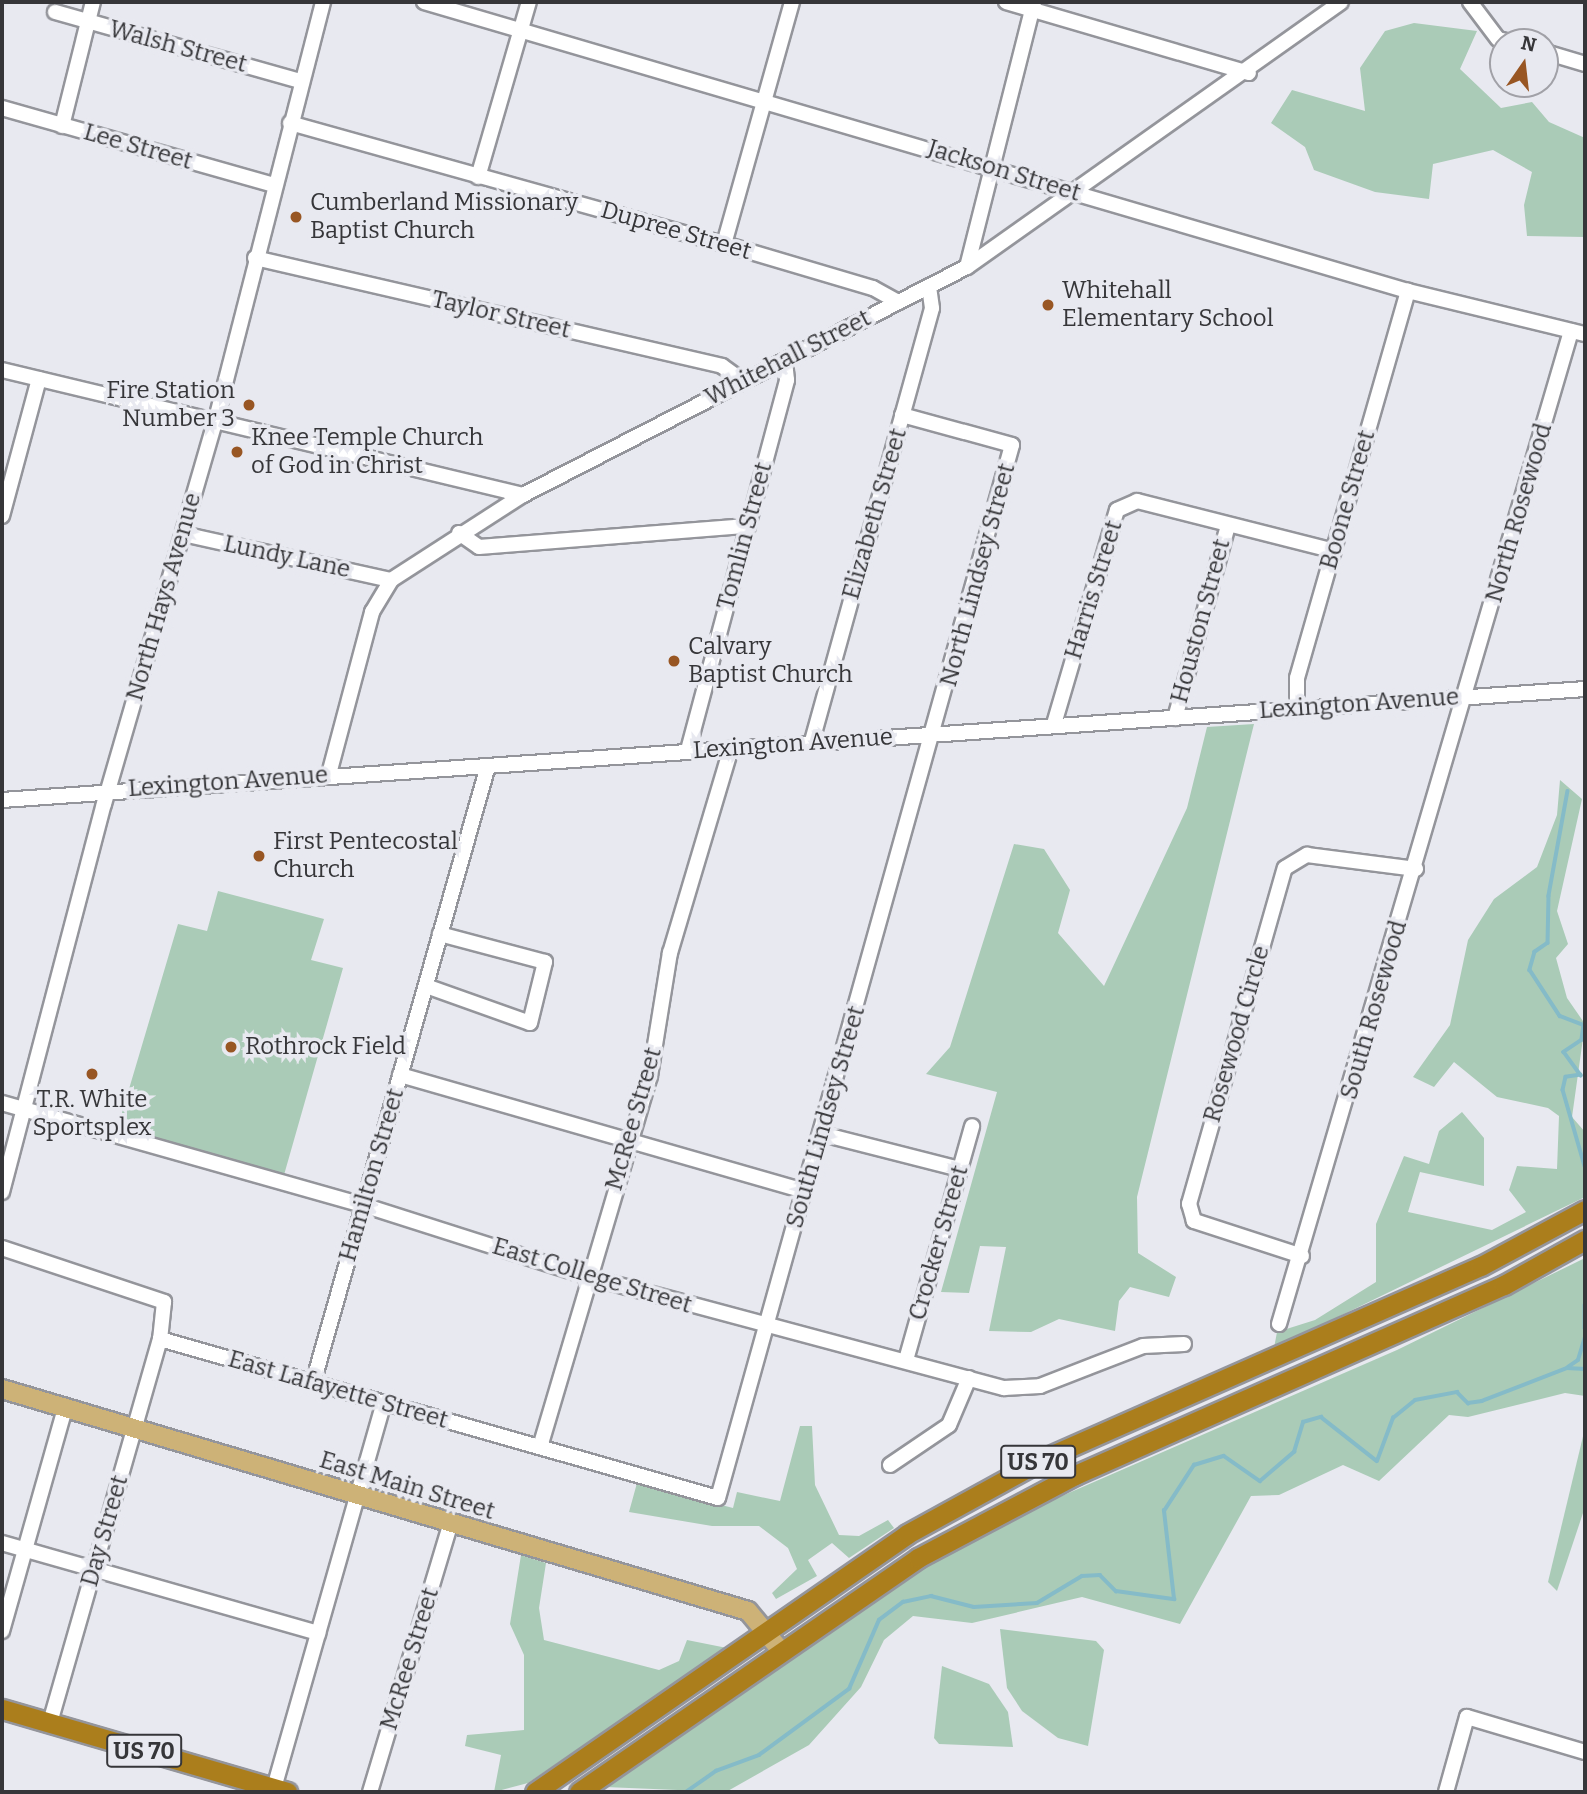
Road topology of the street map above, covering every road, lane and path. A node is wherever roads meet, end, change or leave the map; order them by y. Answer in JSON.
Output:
{"nodes":[{"id":1,"x":93,"y":2,"type":"edge"},
{"id":2,"x":323,"y":2,"type":"edge"},
{"id":3,"x":424,"y":2,"type":"edge"},
{"id":4,"x":529,"y":2,"type":"edge"},
{"id":5,"x":792,"y":2,"type":"edge"},
{"id":6,"x":1006,"y":2,"type":"edge"},
{"id":7,"x":1341,"y":2,"type":"edge"},
{"id":8,"x":1470,"y":2,"type":"edge"},
{"id":9,"x":1033,"y":6,"type":"edge"},
{"id":10,"x":55,"y":12,"type":"dead end"},
{"id":11,"x":89,"y":22,"type":"junction"},
{"id":12,"x":1490,"y":28,"type":"edge"},
{"id":13,"x":521,"y":30,"type":"junction"},
{"id":14,"x":1559,"y":56,"type":"edge"},
{"id":15,"x":1585,"y":64,"type":"edge"},
{"id":16,"x":1249,"y":73,"type":"junction"},
{"id":17,"x":301,"y":80,"type":"junction"},
{"id":18,"x":764,"y":100,"type":"junction"},
{"id":19,"x":2,"y":108,"type":"edge"},
{"id":20,"x":290,"y":123,"type":"junction"},
{"id":21,"x":62,"y":126,"type":"junction"},
{"id":22,"x":993,"y":165,"type":"junction"},
{"id":23,"x":478,"y":177,"type":"junction"},
{"id":24,"x":274,"y":185,"type":"junction"},
{"id":25,"x":1077,"y":194,"type":"junction"},
{"id":26,"x":724,"y":244,"type":"junction"},
{"id":27,"x":255,"y":258,"type":"junction"},
{"id":28,"x":967,"y":267,"type":"junction"},
{"id":29,"x":929,"y":286,"type":"junction"},
{"id":30,"x":1408,"y":291,"type":"junction"},
{"id":31,"x":898,"y":302,"type":"junction"},
{"id":32,"x":1578,"y":333,"type":"edge"},
{"id":33,"x":785,"y":362,"type":"junction"},
{"id":34,"x":2,"y":370,"type":"edge"},
{"id":35,"x":39,"y":379,"type":"junction"},
{"id":36,"x":743,"y":381,"type":"junction"},
{"id":37,"x":902,"y":415,"type":"junction"},
{"id":38,"x":216,"y":419,"type":"junction"},
{"id":39,"x":523,"y":495,"type":"junction"},
{"id":40,"x":2,"y":516,"type":"edge"},
{"id":41,"x":1228,"y":525,"type":"junction"},
{"id":42,"x":747,"y":526,"type":"junction"},
{"id":43,"x":459,"y":533,"type":"junction"},
{"id":44,"x":183,"y":534,"type":"junction"},
{"id":45,"x":1334,"y":551,"type":"junction"},
{"id":46,"x":391,"y":580,"type":"junction"},
{"id":47,"x":1585,"y":689,"type":"edge"},
{"id":48,"x":1467,"y":696,"type":"junction"},
{"id":49,"x":1297,"y":710,"type":"junction"},
{"id":50,"x":1175,"y":718,"type":"junction"},
{"id":51,"x":1054,"y":724,"type":"junction"},
{"id":52,"x":935,"y":736,"type":"junction"},
{"id":53,"x":812,"y":741,"type":"junction"},
{"id":54,"x":731,"y":749,"type":"junction"},
{"id":55,"x":688,"y":750,"type":"junction"},
{"id":56,"x":488,"y":766,"type":"junction"},
{"id":57,"x":329,"y":774,"type":"junction"},
{"id":58,"x":107,"y":793,"type":"junction"},
{"id":59,"x":2,"y":800,"type":"edge"},
{"id":60,"x":1416,"y":869,"type":"junction"},
{"id":61,"x":440,"y":934,"type":"junction"},
{"id":62,"x":426,"y":986,"type":"junction"},
{"id":63,"x":400,"y":1076,"type":"junction"},
{"id":64,"x":2,"y":1104,"type":"edge"},
{"id":65,"x":23,"y":1110,"type":"junction"},
{"id":66,"x":972,"y":1126,"type":"dead end"},
{"id":67,"x":822,"y":1134,"type":"junction"},
{"id":68,"x":628,"y":1140,"type":"junction"},
{"id":69,"x":958,"y":1169,"type":"junction"},
{"id":70,"x":805,"y":1191,"type":"junction"},
{"id":71,"x":2,"y":1192,"type":"edge"},
{"id":72,"x":363,"y":1205,"type":"junction"},
{"id":73,"x":1585,"y":1210,"type":"edge"},
{"id":74,"x":1585,"y":1240,"type":"edge"},
{"id":75,"x":2,"y":1248,"type":"edge"},
{"id":76,"x":1302,"y":1256,"type":"junction"},
{"id":77,"x":589,"y":1277,"type":"junction"},
{"id":78,"x":1279,"y":1324,"type":"dead end"},
{"id":79,"x":767,"y":1326,"type":"junction"},
{"id":80,"x":160,"y":1339,"type":"junction"},
{"id":81,"x":1184,"y":1344,"type":"dead end"},
{"id":82,"x":906,"y":1360,"type":"junction"},
{"id":83,"x":969,"y":1378,"type":"junction"},
{"id":84,"x":313,"y":1382,"type":"junction"},
{"id":85,"x":2,"y":1389,"type":"edge"},
{"id":86,"x":384,"y":1403,"type":"junction"},
{"id":87,"x":65,"y":1409,"type":"junction"},
{"id":88,"x":133,"y":1431,"type":"junction"},
{"id":89,"x":540,"y":1447,"type":"junction"},
{"id":90,"x":890,"y":1465,"type":"dead end"},
{"id":91,"x":358,"y":1496,"type":"junction"},
{"id":92,"x":718,"y":1498,"type":"joint"},
{"id":93,"x":450,"y":1526,"type":"junction"},
{"id":94,"x":2,"y":1543,"type":"edge"},
{"id":95,"x":25,"y":1549,"type":"junction"},
{"id":96,"x":94,"y":1569,"type":"junction"},
{"id":97,"x":2,"y":1631,"type":"edge"},
{"id":98,"x":318,"y":1633,"type":"junction"},
{"id":99,"x":766,"y":1633,"type":"junction"},
{"id":100,"x":782,"y":1652,"type":"junction"},
{"id":101,"x":2,"y":1709,"type":"edge"},
{"id":102,"x":50,"y":1723,"type":"junction"},
{"id":103,"x":1585,"y":1752,"type":"edge"},
{"id":104,"x":281,"y":1790,"type":"edge"},
{"id":105,"x":370,"y":1792,"type":"edge"},
{"id":106,"x":535,"y":1792,"type":"edge"},
{"id":107,"x":579,"y":1792,"type":"edge"},
{"id":108,"x":1446,"y":1792,"type":"edge"}],
"edges":[{"from":1,"to":11,"type":"street"},
{"from":2,"to":17,"type":"street","name":"North Hays Avenue"},
{"from":3,"to":13,"type":"street","name":"Jackson Street"},
{"from":4,"to":13,"type":"street"},
{"from":5,"to":18,"type":"street"},
{"from":6,"to":9,"type":"street"},
{"from":7,"to":16,"type":"street","name":"Whitehall Street"},
{"from":8,"to":12,"type":"street"},
{"from":9,"to":16,"type":"street"},
{"from":9,"to":22,"type":"street"},
{"from":10,"to":11,"type":"street","name":"Walsh Street"},
{"from":11,"to":17,"type":"street","name":"Walsh Street"},
{"from":11,"to":21,"type":"street"},
{"from":13,"to":18,"type":"street","name":"Jackson Street"},
{"from":13,"to":23,"type":"street"},
{"from":14,"to":15,"type":"street"},
{"from":16,"to":25,"type":"street","name":"Whitehall Street"},
{"from":17,"to":20,"type":"street","name":"North Hays Avenue"},
{"from":18,"to":22,"type":"street","name":"Jackson Street"},
{"from":18,"to":26,"type":"street"},
{"from":19,"to":21,"type":"street","name":"Lee Street"},
{"from":20,"to":23,"type":"street","name":"Dupree Street"},
{"from":20,"to":24,"type":"street","name":"North Hays Avenue"},
{"from":21,"to":24,"type":"street","name":"Lee Street"},
{"from":22,"to":25,"type":"street","name":"Jackson Street"},
{"from":22,"to":28,"type":"street"},
{"from":23,"to":26,"type":"street","name":"Dupree Street"},
{"from":24,"to":27,"type":"street","name":"North Hays Avenue"},
{"from":25,"to":28,"type":"street","name":"Whitehall Street"},
{"from":25,"to":30,"type":"street","name":"Jackson Street"},
{"from":26,"to":31,"type":"street","name":"Dupree Street"},
{"from":27,"to":36,"type":"street","name":"Taylor Street"},
{"from":27,"to":38,"type":"street","name":"North Hays Avenue"},
{"from":28,"to":29,"type":"street","name":"Whitehall Street"},
{"from":29,"to":31,"type":"street","name":"Whitehall Street"},
{"from":29,"to":37,"type":"street","name":"Elizabeth Street"},
{"from":30,"to":32,"type":"street","name":"Jackson Street"},
{"from":30,"to":45,"type":"street","name":"Boone Street"},
{"from":31,"to":33,"type":"street","name":"Whitehall Street"},
{"from":32,"to":48,"type":"street","name":"North Rosewood"},
{"from":33,"to":36,"type":"street","name":"Whitehall Street"},
{"from":33,"to":42,"type":"street","name":"Tomlin Street"},
{"from":34,"to":35,"type":"street"},
{"from":35,"to":38,"type":"street"},
{"from":35,"to":40,"type":"street"},
{"from":36,"to":39,"type":"street","name":"Whitehall Street"},
{"from":37,"to":52,"type":"street","name":"North Lindsey Street"},
{"from":37,"to":53,"type":"street","name":"Elizabeth Street"},
{"from":38,"to":39,"type":"street"},
{"from":38,"to":44,"type":"street","name":"North Hays Avenue"},
{"from":39,"to":43,"type":"street","name":"Whitehall Street"},
{"from":41,"to":45,"type":"street","name":"Harris Street"},
{"from":41,"to":50,"type":"street","name":"Houston Street"},
{"from":41,"to":51,"type":"street","name":"Harris Street"},
{"from":42,"to":43,"type":"street"},
{"from":42,"to":55,"type":"street","name":"Tomlin Street"},
{"from":43,"to":46,"type":"street","name":"Whitehall Street"},
{"from":44,"to":46,"type":"street","name":"Lundy Lane"},
{"from":44,"to":58,"type":"street","name":"North Hays Avenue"},
{"from":45,"to":49,"type":"street","name":"Boone Street"},
{"from":46,"to":57,"type":"street","name":"Whitehall Street"},
{"from":47,"to":48,"type":"street","name":"Lexington Avenue"},
{"from":48,"to":49,"type":"street","name":"Lexington Avenue"},
{"from":48,"to":60,"type":"street","name":"South Rosewood"},
{"from":49,"to":50,"type":"street","name":"Lexington Avenue"},
{"from":50,"to":51,"type":"street","name":"Lexington Avenue"},
{"from":51,"to":52,"type":"street","name":"Lexington Avenue"},
{"from":52,"to":53,"type":"street","name":"Lexington Avenue"},
{"from":52,"to":67,"type":"street","name":"South Lindsey Street"},
{"from":53,"to":54,"type":"street","name":"Lexington Avenue"},
{"from":54,"to":55,"type":"street","name":"Lexington Avenue"},
{"from":54,"to":68,"type":"street","name":"McRee Street"},
{"from":55,"to":56,"type":"street","name":"Lexington Avenue"},
{"from":56,"to":57,"type":"street","name":"Lexington Avenue"},
{"from":56,"to":61,"type":"street","name":"Hamilton Street"},
{"from":57,"to":58,"type":"street","name":"Lexington Avenue"},
{"from":58,"to":59,"type":"street","name":"Lexington Avenue"},
{"from":58,"to":65,"type":"street","name":"North Hays Avenue"},
{"from":60,"to":76,"type":"street","name":"South Rosewood"},
{"from":60,"to":76,"type":"street","name":"Rosewood Circle"},
{"from":61,"to":62,"type":"street","name":"Hamilton Street"},
{"from":61,"to":62,"type":"street"},
{"from":62,"to":63,"type":"street","name":"Hamilton Street"},
{"from":63,"to":68,"type":"street"},
{"from":63,"to":72,"type":"street","name":"Hamilton Street"},
{"from":64,"to":65,"type":"street","name":"East College Street"},
{"from":65,"to":71,"type":"street","name":"North Hays Avenue"},
{"from":65,"to":72,"type":"street","name":"East College Street"},
{"from":66,"to":69,"type":"street","name":"Crocker Street"},
{"from":67,"to":69,"type":"street"},
{"from":67,"to":70,"type":"street","name":"South Lindsey Street"},
{"from":68,"to":70,"type":"street"},
{"from":68,"to":77,"type":"street","name":"McRee Street"},
{"from":69,"to":82,"type":"street","name":"Crocker Street"},
{"from":70,"to":79,"type":"street","name":"South Lindsey Street"},
{"from":72,"to":77,"type":"street","name":"East College Street"},
{"from":72,"to":84,"type":"street","name":"Hamilton Street"},
{"from":73,"to":99,"type":"highway","number":"US 70"},
{"from":74,"to":100,"type":"highway","number":"US 70"},
{"from":75,"to":80,"type":"street"},
{"from":76,"to":78,"type":"street","name":"South Rosewood"},
{"from":77,"to":79,"type":"street","name":"East College Street"},
{"from":77,"to":89,"type":"street","name":"McRee Street"},
{"from":79,"to":82,"type":"street","name":"East College Street"},
{"from":79,"to":92,"type":"street","name":"South Lindsey Street"},
{"from":80,"to":84,"type":"street","name":"East Lafayette Street"},
{"from":80,"to":88,"type":"street","name":"Day Street"},
{"from":81,"to":83,"type":"street","name":"East College Street"},
{"from":82,"to":83,"type":"street","name":"East College Street"},
{"from":83,"to":90,"type":"street"},
{"from":84,"to":86,"type":"street","name":"East Lafayette Street"},
{"from":85,"to":87,"type":"main road","name":"East Main Street"},
{"from":86,"to":89,"type":"street","name":"East Lafayette Street"},
{"from":86,"to":91,"type":"street"},
{"from":87,"to":88,"type":"main road","name":"East Main Street"},
{"from":87,"to":95,"type":"street"},
{"from":88,"to":91,"type":"main road","name":"East Main Street"},
{"from":88,"to":96,"type":"street","name":"Day Street"},
{"from":89,"to":92,"type":"street","name":"East Lafayette Street"},
{"from":91,"to":93,"type":"main road","name":"East Main Street"},
{"from":91,"to":98,"type":"street"},
{"from":93,"to":99,"type":"main road","name":"East Main Street"},
{"from":93,"to":105,"type":"street","name":"McRee Street"},
{"from":94,"to":95,"type":"street"},
{"from":95,"to":96,"type":"street"},
{"from":95,"to":97,"type":"street"},
{"from":96,"to":98,"type":"street"},
{"from":96,"to":102,"type":"street","name":"Day Street"},
{"from":98,"to":104,"type":"street"},
{"from":99,"to":100,"type":"main road","name":"East Main Street"},
{"from":99,"to":106,"type":"highway","number":"US 70"},
{"from":100,"to":107,"type":"highway","number":"US 70"},
{"from":101,"to":102,"type":"highway","number":"US 70"},
{"from":102,"to":104,"type":"highway","number":"US 70"},
{"from":103,"to":108,"type":"street"}]}
